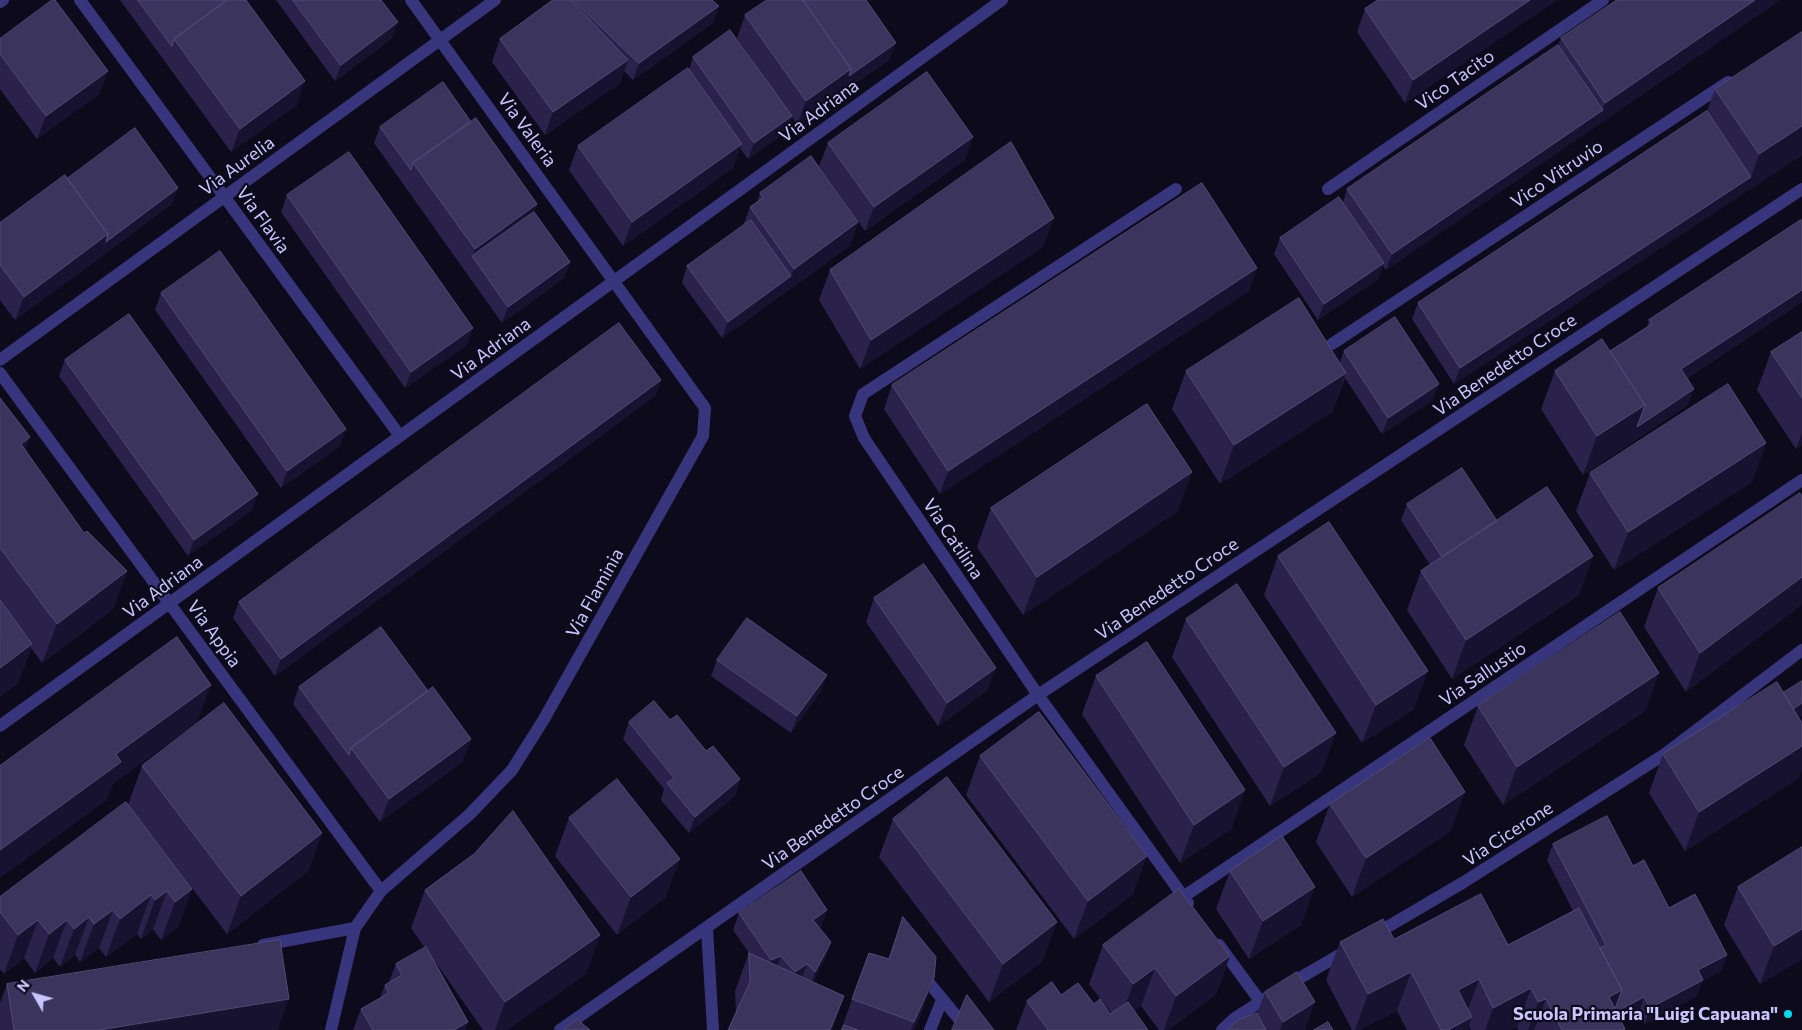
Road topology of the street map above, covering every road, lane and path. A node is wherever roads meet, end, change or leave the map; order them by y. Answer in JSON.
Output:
{"nodes":[{"id":1,"x":3,"y":0,"type":"edge"},
{"id":2,"x":80,"y":0,"type":"edge"},
{"id":3,"x":411,"y":0,"type":"edge"},
{"id":4,"x":495,"y":0,"type":"edge"},
{"id":5,"x":1002,"y":0,"type":"edge"},
{"id":6,"x":1603,"y":0,"type":"edge"},
{"id":7,"x":0,"y":2,"type":"edge"},
{"id":8,"x":440,"y":40,"type":"junction"},
{"id":9,"x":1736,"y":76,"type":"edge"},
{"id":10,"x":1176,"y":189,"type":"dead end"},
{"id":11,"x":1328,"y":189,"type":"dead end"},
{"id":12,"x":1802,"y":189,"type":"edge"},
{"id":13,"x":224,"y":196,"type":"junction"},
{"id":14,"x":614,"y":281,"type":"junction"},
{"id":15,"x":1332,"y":344,"type":"dead end"},
{"id":16,"x":0,"y":360,"type":"edge"},
{"id":17,"x":0,"y":373,"type":"edge"},
{"id":18,"x":400,"y":436,"type":"junction"},
{"id":19,"x":1802,"y":480,"type":"edge"},
{"id":20,"x":170,"y":603,"type":"junction"},
{"id":21,"x":1802,"y":650,"type":"edge"},
{"id":22,"x":1038,"y":695,"type":"junction"},
{"id":23,"x":0,"y":726,"type":"edge"},
{"id":24,"x":381,"y":891,"type":"junction"},
{"id":25,"x":1183,"y":897,"type":"junction"},
{"id":26,"x":1195,"y":913,"type":"edge"},
{"id":27,"x":355,"y":928,"type":"junction"},
{"id":28,"x":707,"y":928,"type":"junction"},
{"id":29,"x":1213,"y":937,"type":"edge"},
{"id":30,"x":249,"y":947,"type":"edge"},
{"id":31,"x":912,"y":961,"type":"edge"},
{"id":32,"x":942,"y":1000,"type":"junction"},
{"id":33,"x":1260,"y":1001,"type":"junction"},
{"id":34,"x":331,"y":1030,"type":"edge"},
{"id":35,"x":560,"y":1030,"type":"edge"},
{"id":36,"x":713,"y":1030,"type":"edge"},
{"id":37,"x":930,"y":1030,"type":"edge"},
{"id":38,"x":968,"y":1030,"type":"edge"},
{"id":39,"x":1222,"y":1030,"type":"edge"}],
"edges":[{"from":1,"to":7,"type":"street"},
{"from":2,"to":13,"type":"street","name":"Via Flavia"},
{"from":3,"to":8,"type":"street","name":"Via Valeria"},
{"from":4,"to":8,"type":"street","name":"Via Aurelia"},
{"from":5,"to":14,"type":"street","name":"Via Adriana"},
{"from":6,"to":11,"type":"street","name":"Vico Tacito"},
{"from":8,"to":13,"type":"street","name":"Via Aurelia"},
{"from":8,"to":14,"type":"street","name":"Via Valeria"},
{"from":9,"to":15,"type":"street","name":"Vico Vitruvio"},
{"from":10,"to":22,"type":"street","name":"Via Catilina"},
{"from":12,"to":22,"type":"street","name":"Via Benedetto Croce"},
{"from":13,"to":16,"type":"street","name":"Via Aurelia"},
{"from":13,"to":18,"type":"street","name":"Via Flavia"},
{"from":14,"to":18,"type":"street","name":"Via Adriana"},
{"from":14,"to":24,"type":"street","name":"Via Flaminia"},
{"from":17,"to":20,"type":"street","name":"Via Appia"},
{"from":18,"to":20,"type":"street","name":"Via Adriana"},
{"from":19,"to":25,"type":"street","name":"Via Sallustio"},
{"from":20,"to":23,"type":"street","name":"Via Adriana"},
{"from":20,"to":24,"type":"street","name":"Via Appia"},
{"from":21,"to":33,"type":"street","name":"Via Cicerone"},
{"from":22,"to":25,"type":"street","name":"Via Catilina"},
{"from":22,"to":28,"type":"street","name":"Via Benedetto Croce"},
{"from":24,"to":27,"type":"street"},
{"from":25,"to":26,"type":"street","name":"Via Catilina"},
{"from":27,"to":30,"type":"street"},
{"from":27,"to":34,"type":"street"},
{"from":28,"to":35,"type":"street","name":"Via Benedetto Croce"},
{"from":28,"to":36,"type":"street"},
{"from":29,"to":33,"type":"street"},
{"from":31,"to":32,"type":"street"},
{"from":32,"to":37,"type":"street"},
{"from":32,"to":38,"type":"street"},
{"from":33,"to":39,"type":"street","name":"Via Cicerone"}]}
